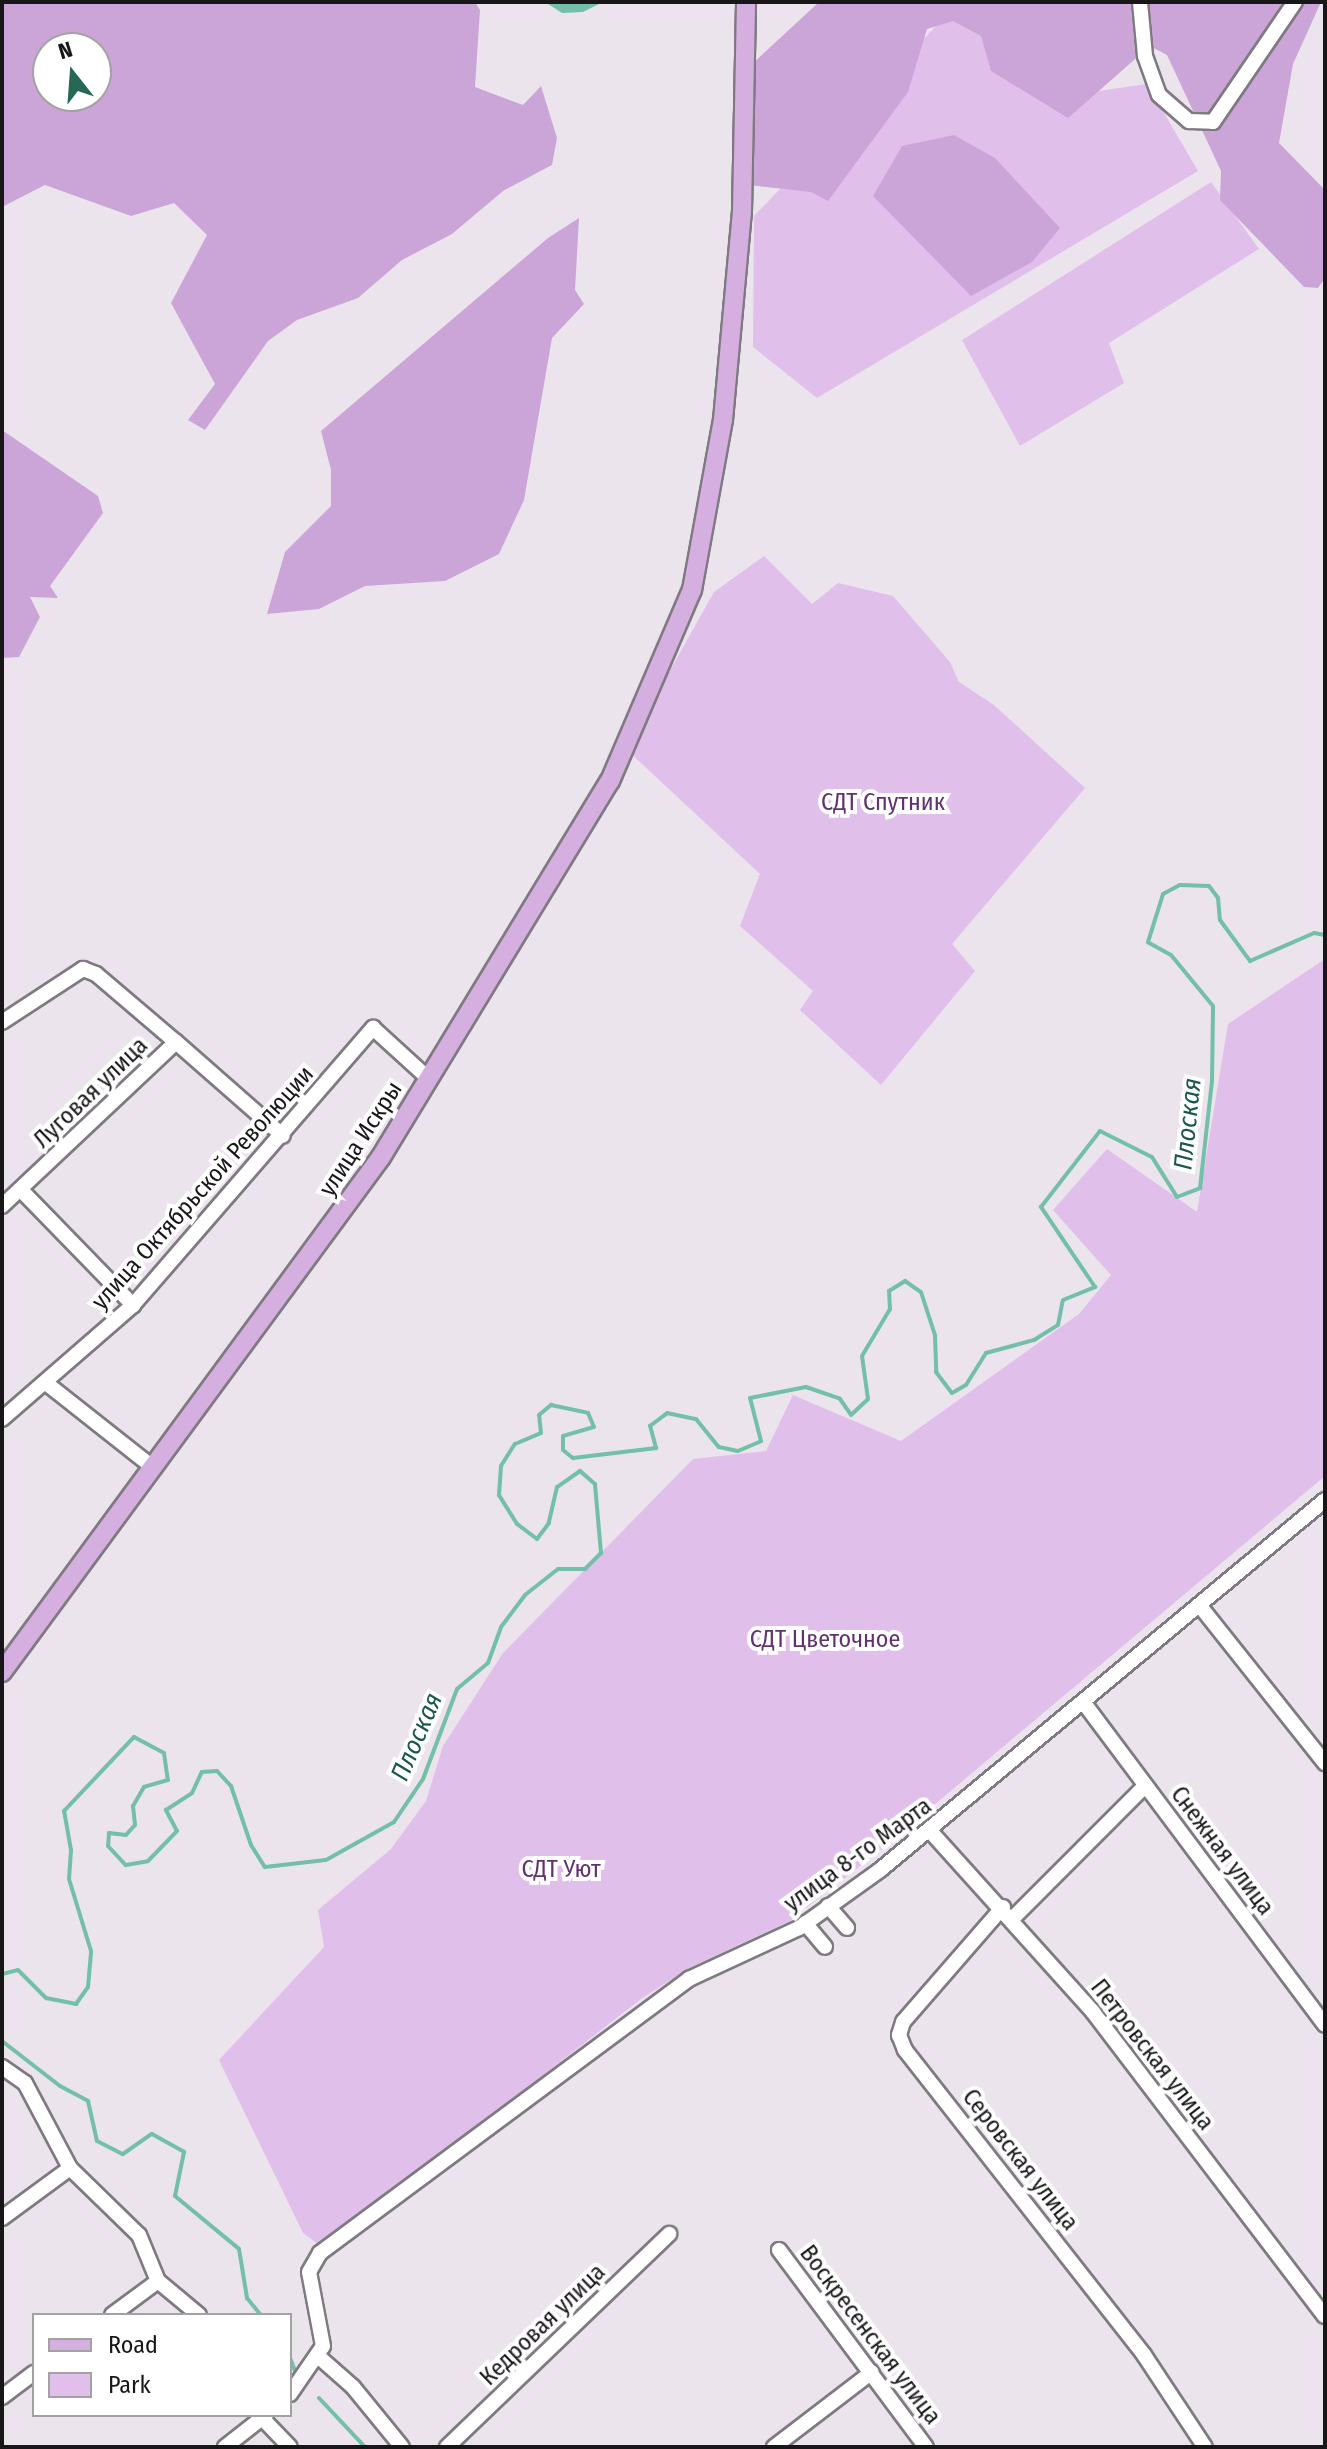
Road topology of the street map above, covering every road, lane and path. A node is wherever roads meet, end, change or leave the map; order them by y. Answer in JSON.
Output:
{"nodes":[{"id":1,"x":746,"y":2,"type":"edge"},
{"id":2,"x":1140,"y":2,"type":"edge"},
{"id":3,"x":1295,"y":2,"type":"edge"},
{"id":4,"x":2,"y":1022,"type":"edge"},
{"id":5,"x":176,"y":1042,"type":"junction"},
{"id":6,"x":428,"y":1078,"type":"junction"},
{"id":7,"x":283,"y":1136,"type":"junction"},
{"id":8,"x":21,"y":1190,"type":"junction"},
{"id":9,"x":2,"y":1206,"type":"edge"},
{"id":10,"x":133,"y":1305,"type":"junction"},
{"id":11,"x":46,"y":1383,"type":"junction"},
{"id":12,"x":2,"y":1419,"type":"edge"},
{"id":13,"x":151,"y":1466,"type":"junction"},
{"id":14,"x":1325,"y":1500,"type":"edge"},
{"id":15,"x":1200,"y":1606,"type":"junction"},
{"id":16,"x":2,"y":1672,"type":"edge"},
{"id":17,"x":1084,"y":1703,"type":"junction"},
{"id":18,"x":1325,"y":1763,"type":"edge"},
{"id":19,"x":1145,"y":1786,"type":"junction"},
{"id":20,"x":931,"y":1832,"type":"junction"},
{"id":21,"x":828,"y":1906,"type":"junction"},
{"id":22,"x":1008,"y":1912,"type":"junction"},
{"id":23,"x":805,"y":1923,"type":"junction"},
{"id":24,"x":847,"y":1928,"type":"dead end"},
{"id":25,"x":825,"y":1947,"type":"dead end"},
{"id":26,"x":1325,"y":2025,"type":"edge"},
{"id":27,"x":2,"y":2067,"type":"edge"},
{"id":28,"x":70,"y":2168,"type":"junction"},
{"id":29,"x":2,"y":2218,"type":"edge"},
{"id":30,"x":669,"y":2234,"type":"dead end"},
{"id":31,"x":779,"y":2250,"type":"dead end"},
{"id":32,"x":158,"y":2281,"type":"junction"},
{"id":33,"x":115,"y":2313,"type":"edge"},
{"id":34,"x":197,"y":2313,"type":"edge"},
{"id":35,"x":1325,"y":2316,"type":"edge"},
{"id":36,"x":319,"y":2357,"type":"junction"},
{"id":37,"x":872,"y":2372,"type":"junction"},
{"id":38,"x":32,"y":2374,"type":"edge"},
{"id":39,"x":292,"y":2391,"type":"edge"},
{"id":40,"x":2,"y":2397,"type":"edge"},
{"id":41,"x":264,"y":2417,"type":"edge"},
{"id":42,"x":225,"y":2447,"type":"edge"},
{"id":43,"x":290,"y":2447,"type":"edge"},
{"id":44,"x":402,"y":2447,"type":"edge"},
{"id":45,"x":447,"y":2447,"type":"edge"},
{"id":46,"x":774,"y":2447,"type":"edge"},
{"id":47,"x":926,"y":2447,"type":"edge"},
{"id":48,"x":1205,"y":2447,"type":"edge"}],
"edges":[{"from":1,"to":6,"type":"main road","name":"улица Искры"},
{"from":2,"to":3,"type":"street"},
{"from":4,"to":5,"type":"street"},
{"from":5,"to":7,"type":"street","name":"Луговая улица"},
{"from":5,"to":8,"type":"street","name":"Луговая улица"},
{"from":6,"to":7,"type":"street","name":"улица Октябрьской Революции"},
{"from":6,"to":13,"type":"main road","name":"улица Искры"},
{"from":7,"to":10,"type":"street","name":"улица Октябрьской Революции"},
{"from":8,"to":9,"type":"street","name":"Луговая улица"},
{"from":8,"to":10,"type":"street"},
{"from":10,"to":11,"type":"street","name":"улица Октябрьской Революции"},
{"from":11,"to":12,"type":"street","name":"улица Октябрьской Революции"},
{"from":11,"to":13,"type":"street"},
{"from":13,"to":16,"type":"main road","name":"улица Искры"},
{"from":14,"to":15,"type":"street","name":"улица 8-го Марта"},
{"from":15,"to":17,"type":"street","name":"улица 8-го Марта"},
{"from":15,"to":18,"type":"street"},
{"from":17,"to":19,"type":"street","name":"Снежная улица"},
{"from":17,"to":20,"type":"street","name":"улица 8-го Марта"},
{"from":19,"to":22,"type":"street"},
{"from":19,"to":26,"type":"street","name":"Снежная улица"},
{"from":20,"to":21,"type":"street","name":"улица 8-го Марта"},
{"from":20,"to":22,"type":"street","name":"Петровская улица"},
{"from":21,"to":23,"type":"street","name":"улица 8-го Марта"},
{"from":21,"to":24,"type":"street"},
{"from":22,"to":35,"type":"street","name":"Петровская улица"},
{"from":22,"to":48,"type":"street","name":"Серовская улица"},
{"from":23,"to":25,"type":"street"},
{"from":23,"to":36,"type":"street","name":"улица 8-го Марта"},
{"from":27,"to":28,"type":"street"},
{"from":28,"to":29,"type":"street"},
{"from":28,"to":32,"type":"street"},
{"from":30,"to":45,"type":"street","name":"Кедровая улица"},
{"from":31,"to":37,"type":"street","name":"Воскресенская улица"},
{"from":32,"to":33,"type":"street"},
{"from":32,"to":34,"type":"street"},
{"from":36,"to":39,"type":"street"},
{"from":36,"to":44,"type":"street"},
{"from":37,"to":46,"type":"street"},
{"from":37,"to":47,"type":"street","name":"Воскресенская улица"},
{"from":38,"to":40,"type":"street"},
{"from":41,"to":42,"type":"street"},
{"from":41,"to":43,"type":"street"}]}
